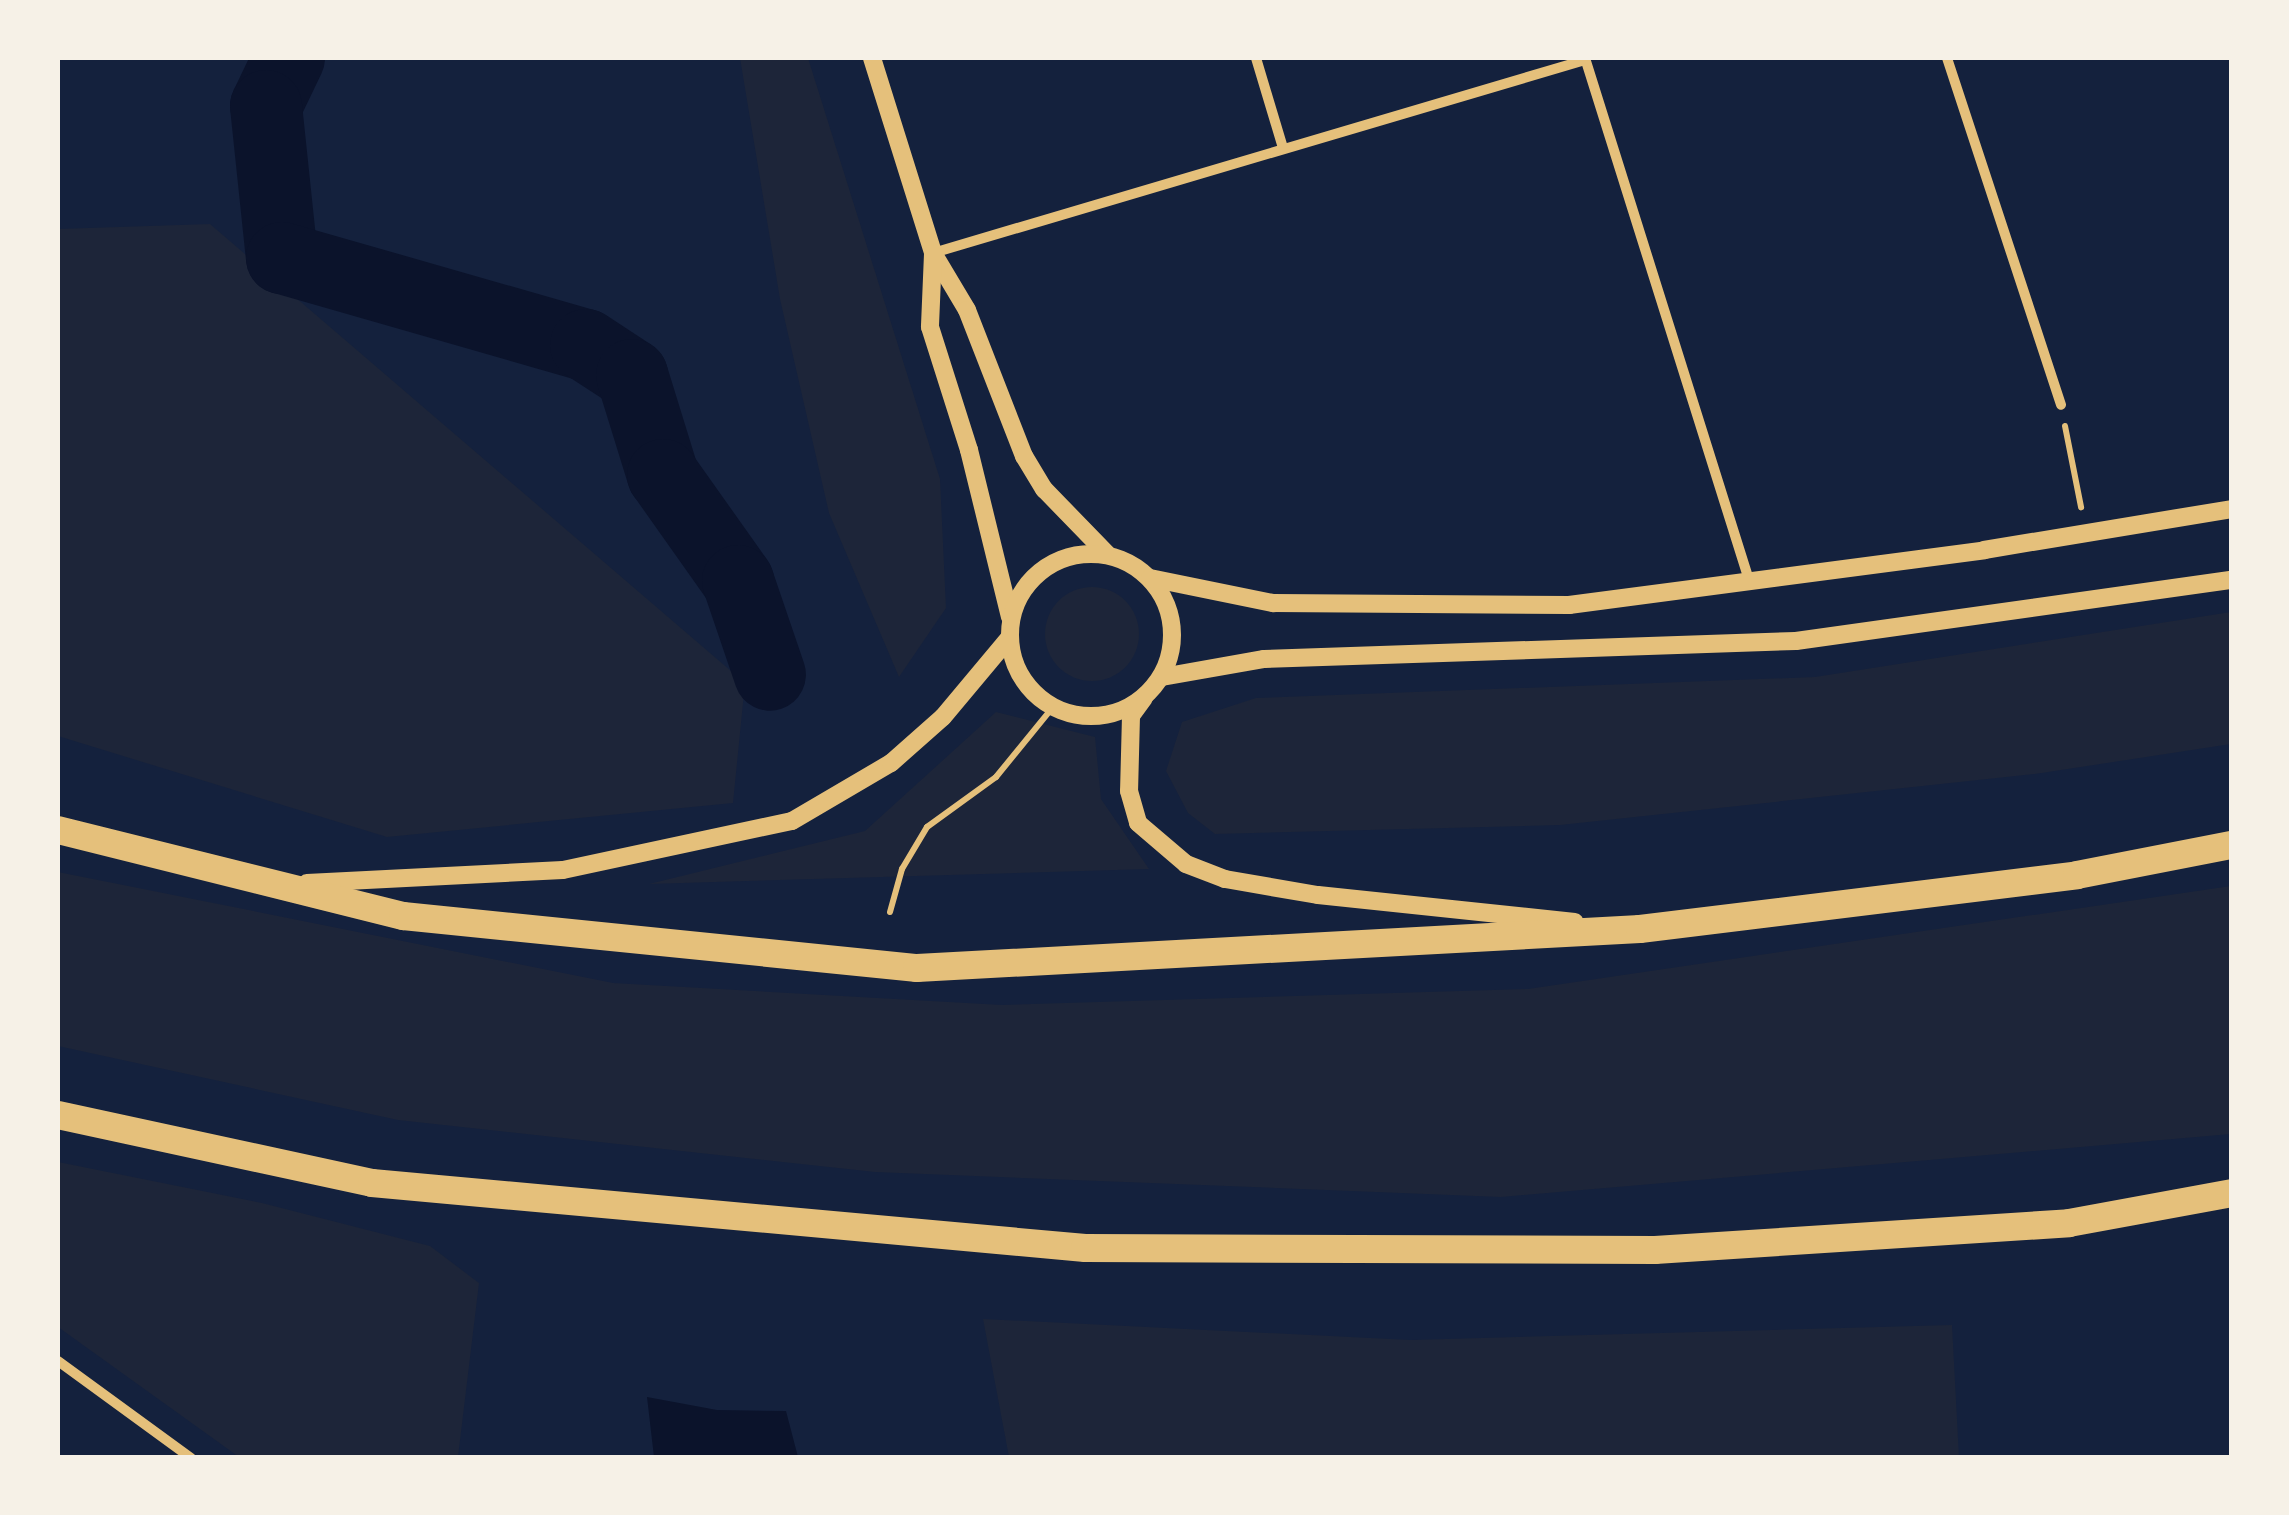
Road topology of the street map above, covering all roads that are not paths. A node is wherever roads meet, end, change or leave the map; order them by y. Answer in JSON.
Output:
{"nodes":[{"id":1,"x":872,"y":58,"type":"edge"},
{"id":2,"x":1256,"y":58,"type":"edge"},
{"id":3,"x":1946,"y":58,"type":"edge"},
{"id":4,"x":1585,"y":59,"type":"edge"},
{"id":5,"x":1284,"y":148,"type":"junction"},
{"id":6,"x":933,"y":254,"type":"junction"},
{"id":7,"x":2061,"y":405,"type":"road end"},
{"id":8,"x":2232,"y":509,"type":"edge"},
{"id":9,"x":1106,"y":554,"type":"junction"},
{"id":10,"x":1150,"y":578,"type":"junction"},
{"id":11,"x":1749,"y":580,"type":"junction"},
{"id":12,"x":2232,"y":580,"type":"edge"},
{"id":13,"x":1010,"y":629,"type":"junction"},
{"id":14,"x":1162,"y":677,"type":"junction"},
{"id":15,"x":1144,"y":698,"type":"junction"},
{"id":16,"x":58,"y":830,"type":"edge"},
{"id":17,"x":2232,"y":846,"type":"edge"},
{"id":18,"x":261,"y":884,"type":"junction"},
{"id":19,"x":1640,"y":929,"type":"junction"},
{"id":20,"x":58,"y":1115,"type":"edge"},
{"id":21,"x":2232,"y":1193,"type":"edge"},
{"id":22,"x":58,"y":1361,"type":"edge"},
{"id":23,"x":191,"y":1458,"type":"edge"}],
"edges":[{"from":1,"to":6,"type":"street"},
{"from":2,"to":5,"type":"street"},
{"from":3,"to":7,"type":"street"},
{"from":4,"to":5,"type":"street"},
{"from":4,"to":11,"type":"street"},
{"from":5,"to":6,"type":"street"},
{"from":6,"to":9,"type":"street"},
{"from":6,"to":13,"type":"street"},
{"from":8,"to":11,"type":"street"},
{"from":9,"to":10,"type":"street"},
{"from":9,"to":13,"type":"street"},
{"from":10,"to":11,"type":"street"},
{"from":10,"to":14,"type":"street"},
{"from":12,"to":14,"type":"street"},
{"from":13,"to":15,"type":"street"},
{"from":13,"to":18,"type":"street"},
{"from":14,"to":15,"type":"street"},
{"from":15,"to":19,"type":"street"},
{"from":16,"to":18,"type":"highway"},
{"from":17,"to":19,"type":"highway"},
{"from":18,"to":19,"type":"highway"},
{"from":20,"to":21,"type":"highway"},
{"from":22,"to":23,"type":"street"}]}
